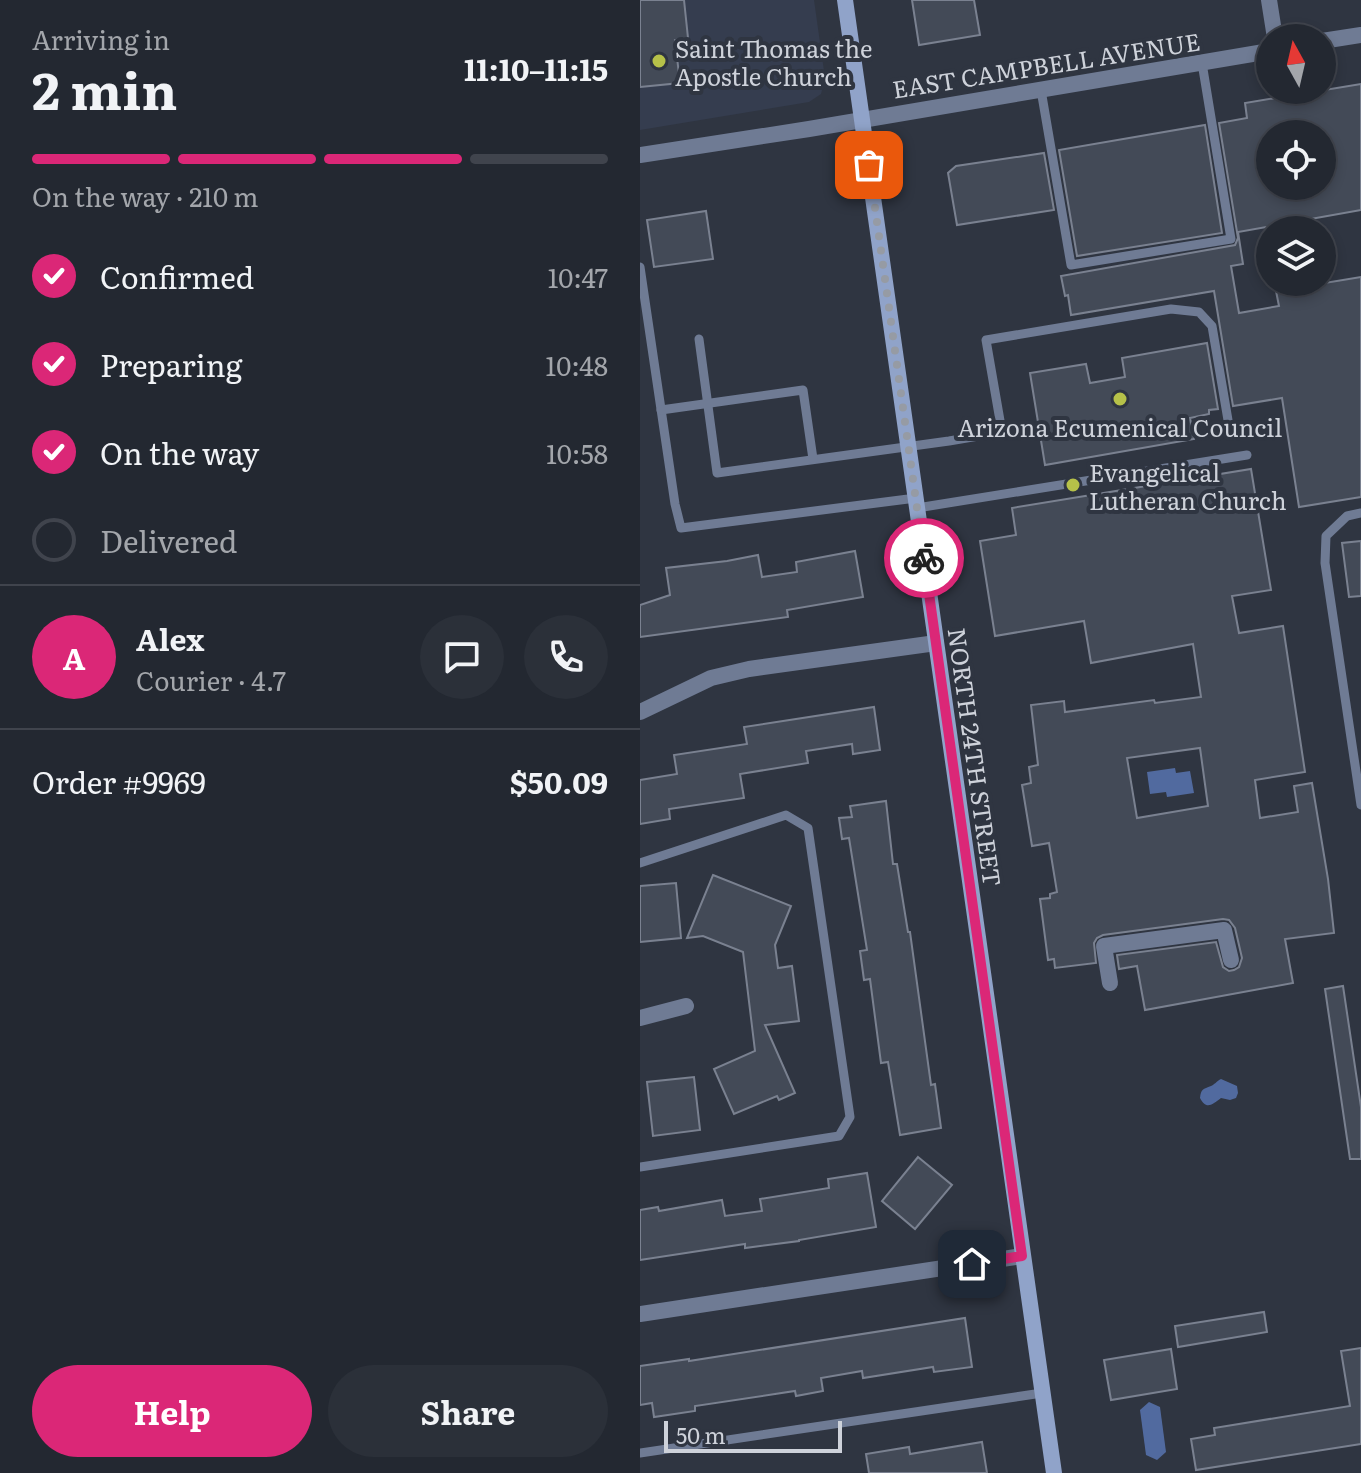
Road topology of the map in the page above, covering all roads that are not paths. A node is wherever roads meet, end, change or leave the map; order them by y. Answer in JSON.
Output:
{"nodes":[{"id":1,"x":845,"y":0,"type":"edge"},
{"id":2,"x":1269,"y":0,"type":"edge"},
{"id":3,"x":1273,"y":24,"type":"edge"},
{"id":4,"x":1361,"y":35,"type":"edge"},
{"id":5,"x":1336,"y":39,"type":"edge"},
{"id":6,"x":1256,"y":53,"type":"edge"},
{"id":7,"x":1202,"y":63,"type":"junction"},
{"id":8,"x":1041,"y":90,"type":"junction"},
{"id":9,"x":862,"y":119,"type":"junction"},
{"id":10,"x":640,"y":155,"type":"edge"},
{"id":11,"x":640,"y":267,"type":"edge"},
{"id":12,"x":644,"y":315,"type":"edge"},
{"id":13,"x":699,"y":339,"type":"dead end"},
{"id":14,"x":707,"y":403,"type":"junction"},
{"id":15,"x":661,"y":410,"type":"junction"},
{"id":16,"x":1229,"y":426,"type":"dead end"},
{"id":17,"x":908,"y":446,"type":"junction"},
{"id":18,"x":1247,"y":455,"type":"dead end"},
{"id":19,"x":813,"y":459,"type":"junction"},
{"id":20,"x":917,"y":503,"type":"junction"},
{"id":21,"x":1361,"y":513,"type":"edge"},
{"id":22,"x":936,"y":643,"type":"junction"},
{"id":23,"x":640,"y":712,"type":"edge"},
{"id":24,"x":1361,"y":805,"type":"edge"},
{"id":25,"x":640,"y":863,"type":"edge"},
{"id":26,"x":1231,"y":960,"type":"dead end"},
{"id":27,"x":1110,"y":983,"type":"dead end"},
{"id":28,"x":686,"y":1006,"type":"dead end"},
{"id":29,"x":640,"y":1018,"type":"edge"},
{"id":30,"x":640,"y":1167,"type":"edge"},
{"id":31,"x":1022,"y":1256,"type":"junction"},
{"id":32,"x":640,"y":1314,"type":"edge"},
{"id":33,"x":1042,"y":1393,"type":"junction"},
{"id":34,"x":640,"y":1453,"type":"edge"},
{"id":35,"x":1054,"y":1473,"type":"edge"}],
"edges":[{"from":1,"to":9,"type":"main road","name":"NORTH 24TH STREET"},
{"from":2,"to":3,"type":"street"},
{"from":4,"to":5,"type":"street"},
{"from":6,"to":7,"type":"street","name":"EAST CAMPBELL AVENUE"},
{"from":7,"to":8,"type":"street","name":"EAST CAMPBELL AVENUE"},
{"from":7,"to":8,"type":"lane"},
{"from":8,"to":9,"type":"street","name":"EAST CAMPBELL AVENUE"},
{"from":9,"to":10,"type":"street","name":"EAST CAMPBELL AVENUE"},
{"from":9,"to":17,"type":"main road","name":"NORTH 24TH STREET"},
{"from":11,"to":12,"type":"lane"},
{"from":12,"to":15,"type":"lane"},
{"from":13,"to":14,"type":"lane"},
{"from":14,"to":15,"type":"lane"},
{"from":14,"to":19,"type":"lane"},
{"from":14,"to":19,"type":"lane"},
{"from":15,"to":20,"type":"lane"},
{"from":16,"to":17,"type":"lane"},
{"from":17,"to":19,"type":"lane"},
{"from":17,"to":20,"type":"main road","name":"NORTH 24TH STREET"},
{"from":18,"to":20,"type":"lane"},
{"from":20,"to":22,"type":"main road","name":"NORTH 24TH STREET"},
{"from":21,"to":24,"type":"lane"},
{"from":22,"to":23,"type":"street"},
{"from":22,"to":31,"type":"main road","name":"NORTH 24TH STREET"},
{"from":25,"to":30,"type":"lane"},
{"from":26,"to":27,"type":"street"},
{"from":28,"to":29,"type":"street"},
{"from":31,"to":32,"type":"street"},
{"from":31,"to":33,"type":"main road","name":"NORTH 24TH STREET"},
{"from":33,"to":34,"type":"lane"},
{"from":33,"to":35,"type":"main road","name":"NORTH 24TH STREET"}]}
